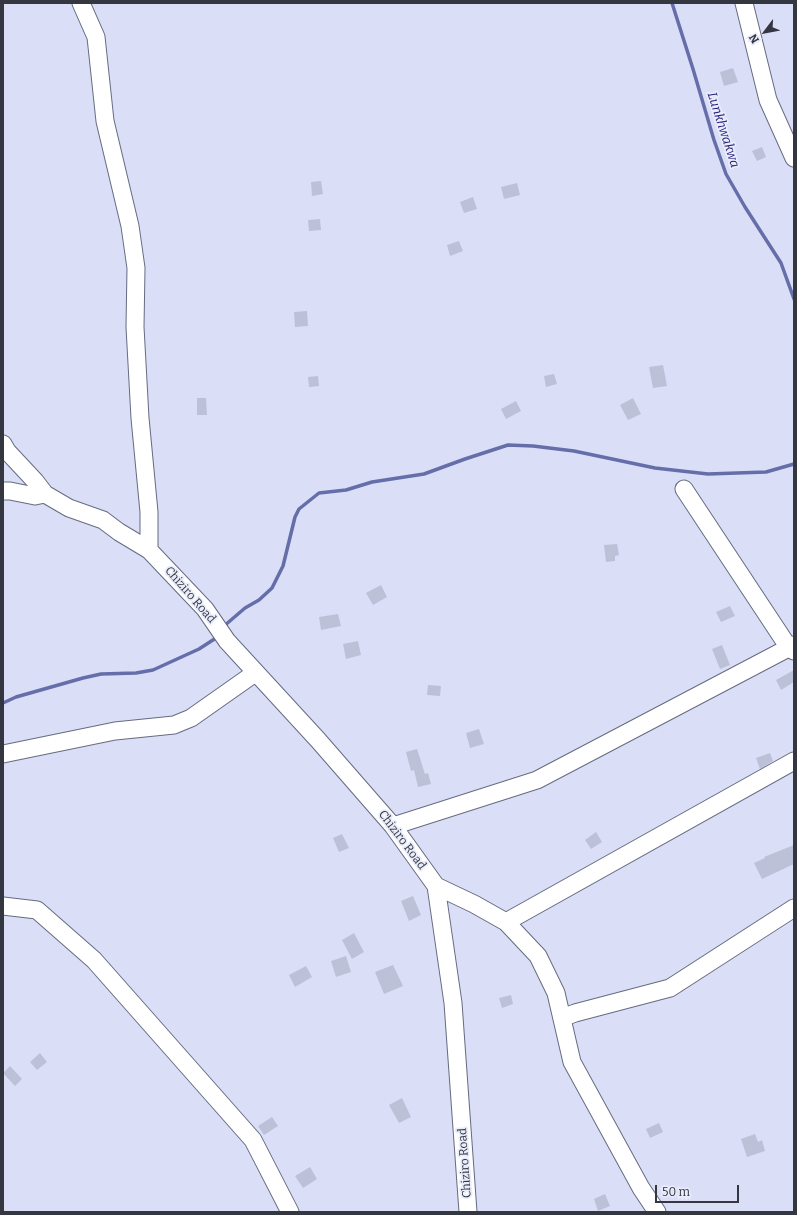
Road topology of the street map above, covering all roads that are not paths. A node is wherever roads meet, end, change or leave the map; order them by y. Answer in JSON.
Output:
{"nodes":[{"id":1,"x":81,"y":3,"type":"edge"},
{"id":2,"x":744,"y":3,"type":"edge"},
{"id":3,"x":794,"y":158,"type":"edge"},
{"id":4,"x":3,"y":444,"type":"edge"},
{"id":5,"x":684,"y":489,"type":"dead end"},
{"id":6,"x":3,"y":491,"type":"edge"},
{"id":7,"x":45,"y":494,"type":"junction"},
{"id":8,"x":149,"y":550,"type":"junction"},
{"id":9,"x":792,"y":648,"type":"edge"},
{"id":10,"x":255,"y":673,"type":"junction"},
{"id":11,"x":3,"y":754,"type":"edge"},
{"id":12,"x":794,"y":761,"type":"edge"},
{"id":13,"x":393,"y":826,"type":"junction"},
{"id":14,"x":436,"y":886,"type":"junction"},
{"id":15,"x":3,"y":906,"type":"edge"},
{"id":16,"x":794,"y":908,"type":"edge"},
{"id":17,"x":506,"y":922,"type":"junction"},
{"id":18,"x":562,"y":1018,"type":"junction"},
{"id":19,"x":290,"y":1212,"type":"edge"},
{"id":20,"x":468,"y":1212,"type":"edge"},
{"id":21,"x":657,"y":1212,"type":"edge"}],
"edges":[{"from":1,"to":8,"type":"street"},
{"from":2,"to":3,"type":"street"},
{"from":4,"to":7,"type":"street"},
{"from":5,"to":9,"type":"street"},
{"from":6,"to":7,"type":"street"},
{"from":7,"to":8,"type":"street","name":"Chiziro Road"},
{"from":8,"to":10,"type":"street","name":"Chiziro Road"},
{"from":9,"to":13,"type":"street"},
{"from":10,"to":11,"type":"street"},
{"from":10,"to":13,"type":"street","name":"Chiziro Road"},
{"from":12,"to":17,"type":"street"},
{"from":13,"to":14,"type":"street","name":"Chiziro Road"},
{"from":14,"to":17,"type":"street"},
{"from":14,"to":20,"type":"street","name":"Chiziro Road"},
{"from":15,"to":19,"type":"street"},
{"from":16,"to":18,"type":"street"},
{"from":17,"to":18,"type":"street"},
{"from":18,"to":21,"type":"street"}]}
